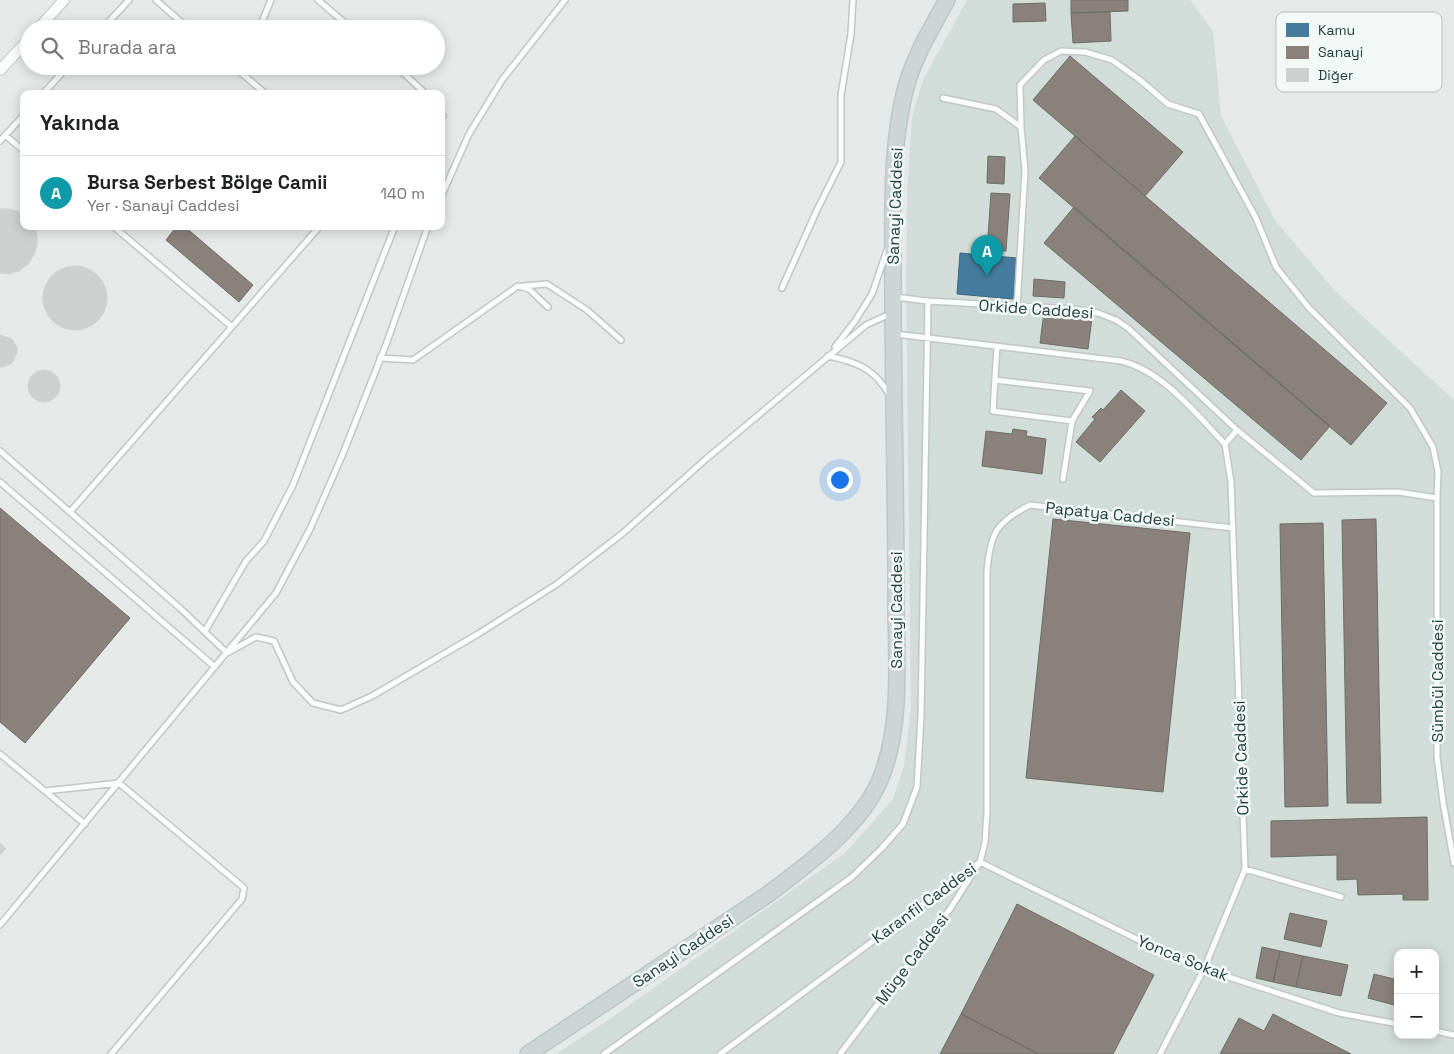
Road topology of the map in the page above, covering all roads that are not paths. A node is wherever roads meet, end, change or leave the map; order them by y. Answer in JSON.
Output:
{"nodes":[{"id":1,"x":64,"y":0,"type":"edge"},
{"id":2,"x":129,"y":0,"type":"edge"},
{"id":3,"x":156,"y":0,"type":"edge"},
{"id":4,"x":271,"y":0,"type":"edge"},
{"id":5,"x":318,"y":0,"type":"edge"},
{"id":6,"x":564,"y":0,"type":"edge"},
{"id":7,"x":852,"y":0,"type":"edge"},
{"id":8,"x":948,"y":0,"type":"edge"},
{"id":9,"x":46,"y":20,"type":"edge"},
{"id":10,"x":110,"y":20,"type":"edge"},
{"id":11,"x":179,"y":20,"type":"edge"},
{"id":12,"x":263,"y":20,"type":"edge"},
{"id":13,"x":341,"y":20,"type":"edge"},
{"id":14,"x":20,"y":49,"type":"edge"},
{"id":15,"x":0,"y":70,"type":"edge"},
{"id":16,"x":60,"y":75,"type":"edge"},
{"id":17,"x":244,"y":75,"type":"edge"},
{"id":18,"x":406,"y":75,"type":"edge"},
{"id":19,"x":47,"y":90,"type":"edge"},
{"id":20,"x":261,"y":90,"type":"edge"},
{"id":21,"x":422,"y":90,"type":"edge"},
{"id":22,"x":944,"y":98,"type":"dead end"},
{"id":23,"x":20,"y":119,"type":"edge"},
{"id":24,"x":1021,"y":126,"type":"junction"},
{"id":25,"x":5,"y":135,"type":"junction"},
{"id":26,"x":0,"y":141,"type":"edge"},
{"id":27,"x":20,"y":148,"type":"edge"},
{"id":28,"x":445,"y":188,"type":"edge"},
{"id":29,"x":893,"y":229,"type":"junction"},
{"id":30,"x":117,"y":230,"type":"edge"},
{"id":31,"x":317,"y":230,"type":"edge"},
{"id":32,"x":393,"y":230,"type":"edge"},
{"id":33,"x":427,"y":230,"type":"edge"},
{"id":34,"x":520,"y":286,"type":"junction"},
{"id":35,"x":782,"y":288,"type":"dead end"},
{"id":36,"x":893,"y":297,"type":"junction"},
{"id":37,"x":928,"y":301,"type":"junction"},
{"id":38,"x":1017,"y":307,"type":"junction"},
{"id":39,"x":548,"y":308,"type":"dead end"},
{"id":40,"x":892,"y":313,"type":"junction"},
{"id":41,"x":232,"y":327,"type":"junction"},
{"id":42,"x":892,"y":334,"type":"junction"},
{"id":43,"x":927,"y":338,"type":"junction"},
{"id":44,"x":621,"y":340,"type":"dead end"},
{"id":45,"x":997,"y":346,"type":"junction"},
{"id":46,"x":828,"y":356,"type":"junction"},
{"id":47,"x":380,"y":358,"type":"junction"},
{"id":48,"x":995,"y":380,"type":"junction"},
{"id":49,"x":894,"y":403,"type":"junction"},
{"id":50,"x":1072,"y":421,"type":"junction"},
{"id":51,"x":1237,"y":430,"type":"junction"},
{"id":52,"x":1225,"y":444,"type":"junction"},
{"id":53,"x":0,"y":451,"type":"edge"},
{"id":54,"x":1063,"y":479,"type":"dead end"},
{"id":55,"x":0,"y":482,"type":"edge"},
{"id":56,"x":1437,"y":498,"type":"junction"},
{"id":57,"x":70,"y":512,"type":"junction"},
{"id":58,"x":1233,"y":528,"type":"junction"},
{"id":59,"x":996,"y":530,"type":"joint"},
{"id":60,"x":205,"y":631,"type":"junction"},
{"id":61,"x":227,"y":652,"type":"junction"},
{"id":62,"x":215,"y":667,"type":"junction"},
{"id":63,"x":0,"y":754,"type":"edge"},
{"id":64,"x":118,"y":783,"type":"junction"},
{"id":65,"x":45,"y":792,"type":"junction"},
{"id":66,"x":85,"y":824,"type":"junction"},
{"id":67,"x":980,"y":862,"type":"junction"},
{"id":68,"x":1454,"y":863,"type":"edge"},
{"id":69,"x":1245,"y":869,"type":"junction"},
{"id":70,"x":1340,"y":897,"type":"dead end"},
{"id":71,"x":0,"y":925,"type":"edge"},
{"id":72,"x":1204,"y":969,"type":"junction"},
{"id":73,"x":1394,"y":1023,"type":"edge"},
{"id":74,"x":1439,"y":1032,"type":"edge"},
{"id":75,"x":1454,"y":1035,"type":"edge"},
{"id":76,"x":729,"y":1048,"type":"junction"},
{"id":77,"x":111,"y":1054,"type":"edge"},
{"id":78,"x":528,"y":1054,"type":"edge"},
{"id":79,"x":604,"y":1054,"type":"edge"},
{"id":80,"x":720,"y":1054,"type":"edge"},
{"id":81,"x":733,"y":1054,"type":"edge"},
{"id":82,"x":840,"y":1054,"type":"edge"},
{"id":83,"x":1160,"y":1054,"type":"edge"}],
"edges":[{"from":1,"to":9,"type":"street"},
{"from":2,"to":10,"type":"lane"},
{"from":3,"to":11,"type":"lane"},
{"from":4,"to":12,"type":"lane"},
{"from":5,"to":13,"type":"lane"},
{"from":6,"to":28,"type":"lane"},
{"from":7,"to":35,"type":"lane"},
{"from":8,"to":29,"type":"main road","name":"Sanayi Caddesi"},
{"from":14,"to":15,"type":"street"},
{"from":16,"to":19,"type":"lane"},
{"from":17,"to":20,"type":"lane"},
{"from":18,"to":21,"type":"lane"},
{"from":22,"to":24,"type":"lane"},
{"from":23,"to":25,"type":"lane"},
{"from":24,"to":38,"type":"lane"},
{"from":24,"to":56,"type":"lane","name":"Sümbül Caddesi"},
{"from":25,"to":26,"type":"lane"},
{"from":25,"to":27,"type":"lane"},
{"from":29,"to":36,"type":"main road","name":"Sanayi Caddesi"},
{"from":29,"to":46,"type":"lane"},
{"from":30,"to":41,"type":"lane"},
{"from":31,"to":41,"type":"lane"},
{"from":32,"to":60,"type":"lane"},
{"from":33,"to":47,"type":"lane"},
{"from":34,"to":39,"type":"lane"},
{"from":34,"to":44,"type":"lane"},
{"from":34,"to":47,"type":"lane"},
{"from":36,"to":37,"type":"lane","name":"Orkide Caddesi"},
{"from":36,"to":40,"type":"main road","name":"Sanayi Caddesi"},
{"from":37,"to":38,"type":"lane","name":"Orkide Caddesi"},
{"from":37,"to":43,"type":"lane"},
{"from":38,"to":51,"type":"lane","name":"Orkide Caddesi"},
{"from":40,"to":42,"type":"main road","name":"Sanayi Caddesi"},
{"from":40,"to":46,"type":"lane"},
{"from":41,"to":57,"type":"lane"},
{"from":42,"to":43,"type":"lane"},
{"from":42,"to":49,"type":"main road","name":"Sanayi Caddesi"},
{"from":43,"to":45,"type":"lane"},
{"from":43,"to":79,"type":"lane"},
{"from":45,"to":48,"type":"lane"},
{"from":45,"to":52,"type":"lane"},
{"from":46,"to":49,"type":"lane"},
{"from":46,"to":61,"type":"lane"},
{"from":47,"to":61,"type":"lane"},
{"from":48,"to":50,"type":"lane"},
{"from":48,"to":50,"type":"lane"},
{"from":49,"to":78,"type":"main road","name":"Sanayi Caddesi"},
{"from":50,"to":54,"type":"lane"},
{"from":51,"to":52,"type":"lane"},
{"from":51,"to":56,"type":"lane","name":"Orkide Caddesi"},
{"from":52,"to":58,"type":"lane","name":"Orkide Caddesi"},
{"from":53,"to":57,"type":"lane"},
{"from":55,"to":62,"type":"lane"},
{"from":56,"to":68,"type":"lane","name":"Sümbül Caddesi"},
{"from":57,"to":60,"type":"lane"},
{"from":58,"to":59,"type":"lane","name":"Papatya Caddesi"},
{"from":58,"to":69,"type":"lane","name":"Orkide Caddesi"},
{"from":59,"to":67,"type":"lane","name":"Karanfil Caddesi"},
{"from":60,"to":61,"type":"lane"},
{"from":61,"to":62,"type":"lane"},
{"from":62,"to":64,"type":"lane"},
{"from":63,"to":65,"type":"lane"},
{"from":64,"to":65,"type":"lane"},
{"from":64,"to":66,"type":"lane"},
{"from":64,"to":77,"type":"lane"},
{"from":65,"to":66,"type":"lane"},
{"from":66,"to":71,"type":"lane"},
{"from":67,"to":72,"type":"lane","name":"Yonca Sokak"},
{"from":67,"to":76,"type":"lane","name":"Karanfil Caddesi"},
{"from":67,"to":82,"type":"lane","name":"Müge Caddesi"},
{"from":69,"to":70,"type":"lane"},
{"from":69,"to":72,"type":"lane","name":"Orkide Caddesi"},
{"from":72,"to":73,"type":"lane","name":"Yonca Sokak"},
{"from":72,"to":83,"type":"lane","name":"Orkide Caddesi"},
{"from":74,"to":75,"type":"lane"},
{"from":76,"to":80,"type":"lane","name":"Karanfil Caddesi"},
{"from":76,"to":81,"type":"lane"}]}
